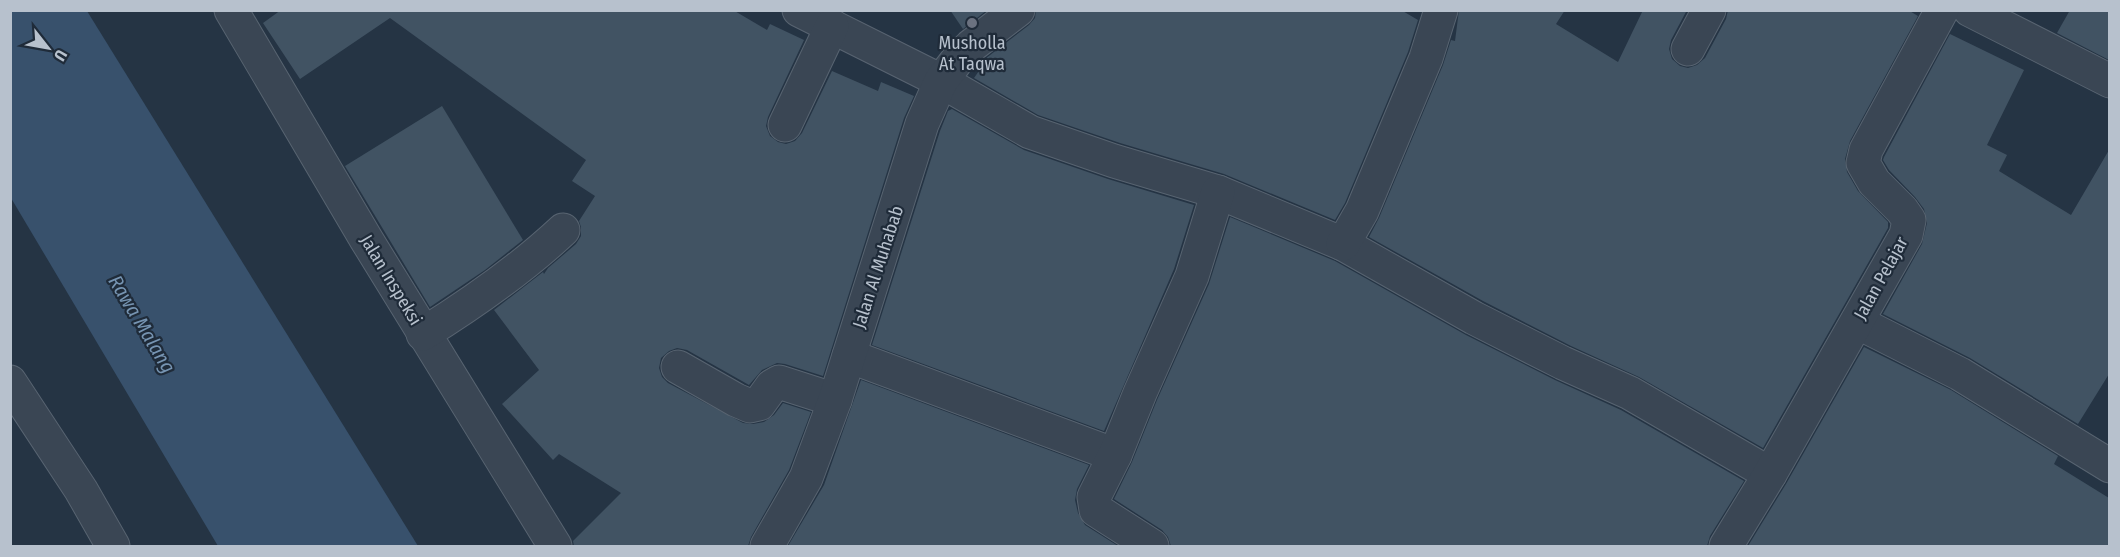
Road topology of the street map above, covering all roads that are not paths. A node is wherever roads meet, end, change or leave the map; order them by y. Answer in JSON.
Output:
{"nodes":[{"id":1,"x":231,"y":10,"type":"edge"},
{"id":2,"x":799,"y":10,"type":"edge"},
{"id":3,"x":1018,"y":10,"type":"edge"},
{"id":4,"x":1441,"y":10,"type":"edge"},
{"id":5,"x":1709,"y":10,"type":"edge"},
{"id":6,"x":1942,"y":10,"type":"edge"},
{"id":7,"x":1970,"y":10,"type":"edge"},
{"id":8,"x":832,"y":26,"type":"junction"},
{"id":9,"x":1688,"y":49,"type":"dead end"},
{"id":10,"x":941,"y":81,"type":"junction"},
{"id":11,"x":2109,"y":81,"type":"edge"},
{"id":12,"x":785,"y":125,"type":"dead end"},
{"id":13,"x":1218,"y":192,"type":"junction"},
{"id":14,"x":563,"y":230,"type":"dead end"},
{"id":15,"x":1343,"y":244,"type":"junction"},
{"id":16,"x":1857,"y":322,"type":"junction"},
{"id":17,"x":423,"y":334,"type":"junction"},
{"id":18,"x":849,"y":356,"type":"junction"},
{"id":19,"x":678,"y":367,"type":"dead end"},
{"id":20,"x":10,"y":382,"type":"edge"},
{"id":21,"x":835,"y":400,"type":"junction"},
{"id":22,"x":1115,"y":455,"type":"junction"},
{"id":23,"x":2109,"y":466,"type":"edge"},
{"id":24,"x":1770,"y":474,"type":"junction"},
{"id":25,"x":113,"y":546,"type":"edge"},
{"id":26,"x":555,"y":546,"type":"edge"},
{"id":27,"x":767,"y":546,"type":"edge"},
{"id":28,"x":1152,"y":546,"type":"edge"},
{"id":29,"x":1726,"y":546,"type":"edge"}],
"edges":[{"from":1,"to":17,"type":"street","name":"Jalan Inspeksi"},
{"from":2,"to":8,"type":"street"},
{"from":3,"to":10,"type":"street","name":"Jalan Al Muhabab"},
{"from":4,"to":15,"type":"street"},
{"from":5,"to":9,"type":"street"},
{"from":6,"to":16,"type":"street","name":"Jalan Pelajar"},
{"from":7,"to":11,"type":"street"},
{"from":8,"to":10,"type":"street"},
{"from":8,"to":12,"type":"street"},
{"from":10,"to":13,"type":"street"},
{"from":10,"to":18,"type":"street","name":"Jalan Al Muhabab"},
{"from":13,"to":15,"type":"street"},
{"from":13,"to":22,"type":"street"},
{"from":14,"to":17,"type":"street"},
{"from":15,"to":24,"type":"street"},
{"from":16,"to":23,"type":"street"},
{"from":16,"to":24,"type":"street","name":"Jalan Pelajar"},
{"from":17,"to":26,"type":"street","name":"Jalan Inspeksi"},
{"from":18,"to":21,"type":"street","name":"Jalan Al Muhabab"},
{"from":18,"to":22,"type":"street"},
{"from":19,"to":21,"type":"street"},
{"from":20,"to":25,"type":"street"},
{"from":21,"to":27,"type":"street","name":"Jalan Al Muhabab"},
{"from":22,"to":28,"type":"street"},
{"from":24,"to":29,"type":"street","name":"Jalan Pelajar"}]}
